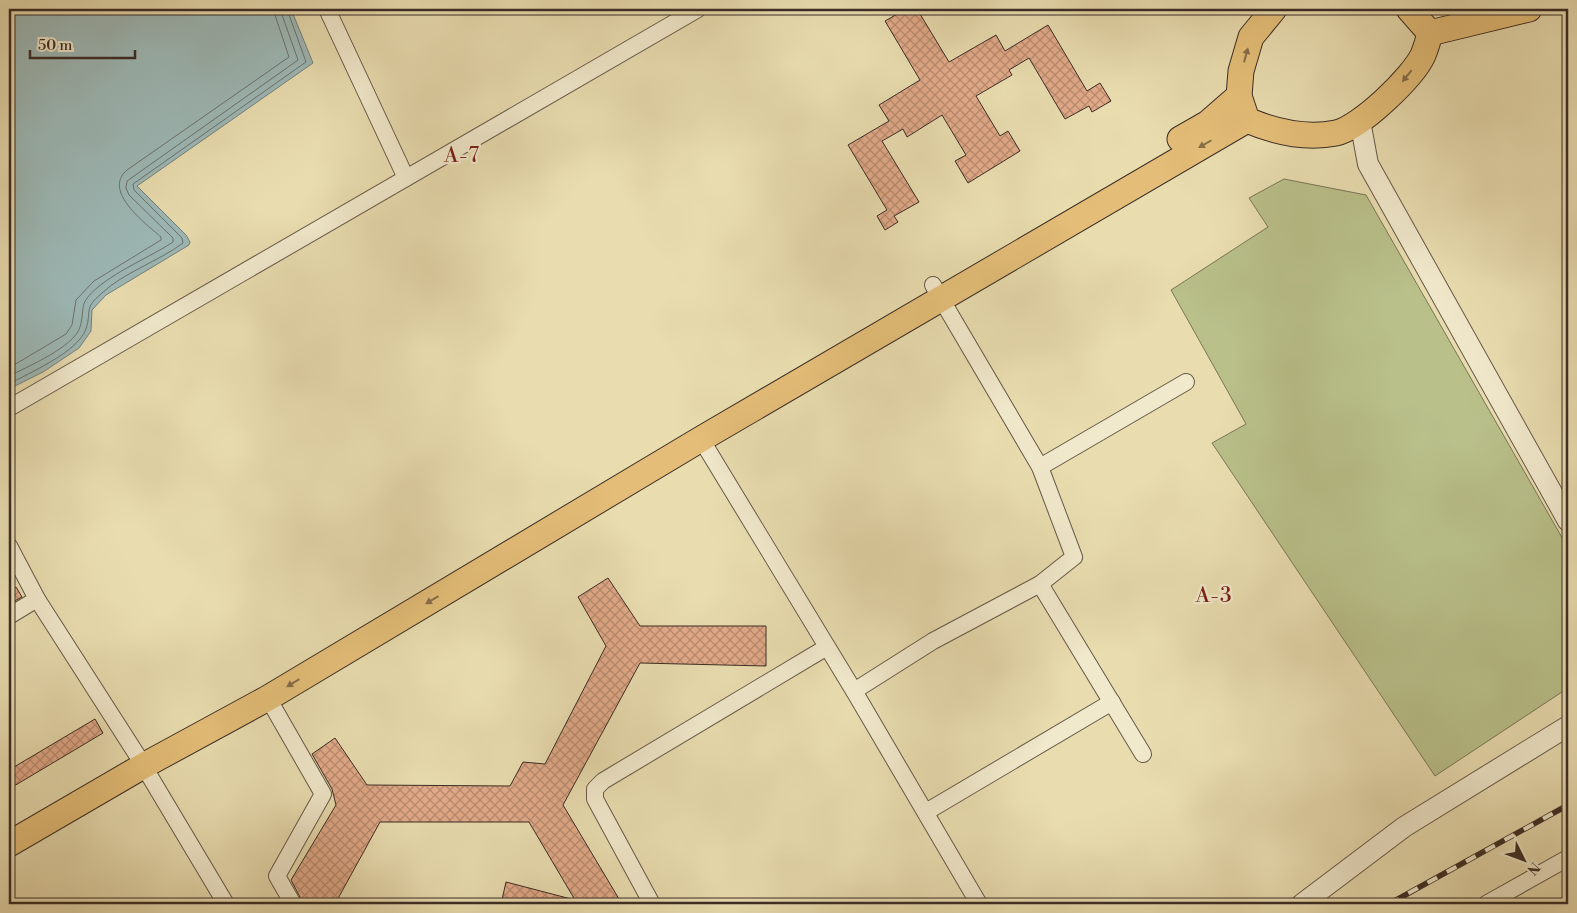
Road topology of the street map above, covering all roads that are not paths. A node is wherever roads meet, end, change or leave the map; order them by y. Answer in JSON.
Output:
{"nodes":[{"id":1,"x":327,"y":9,"type":"edge"},
{"id":2,"x":698,"y":9,"type":"edge"},
{"id":3,"x":1274,"y":9,"type":"edge"},
{"id":4,"x":1409,"y":9,"type":"edge"},
{"id":5,"x":1529,"y":9,"type":"edge"},
{"id":6,"x":1430,"y":33,"type":"junction"},
{"id":7,"x":1239,"y":96,"type":"junction"},
{"id":8,"x":1247,"y":120,"type":"junction"},
{"id":9,"x":1360,"y":120,"type":"junction"},
{"id":10,"x":1338,"y":133,"type":"junction"},
{"id":11,"x":1368,"y":164,"type":"junction"},
{"id":12,"x":406,"y":178,"type":"junction"},
{"id":13,"x":937,"y":292,"type":"junction"},
{"id":14,"x":1186,"y":382,"type":"dead end"},
{"id":15,"x":9,"y":408,"type":"edge"},
{"id":16,"x":701,"y":439,"type":"junction"},
{"id":17,"x":1040,"y":467,"type":"junction"},
{"id":18,"x":1568,"y":521,"type":"edge"},
{"id":19,"x":9,"y":546,"type":"edge"},
{"id":20,"x":1040,"y":584,"type":"junction"},
{"id":21,"x":37,"y":599,"type":"junction"},
{"id":22,"x":9,"y":616,"type":"edge"},
{"id":23,"x":827,"y":647,"type":"junction"},
{"id":24,"x":854,"y":691,"type":"junction"},
{"id":25,"x":268,"y":698,"type":"junction"},
{"id":26,"x":1112,"y":702,"type":"junction"},
{"id":27,"x":1568,"y":726,"type":"edge"},
{"id":28,"x":1143,"y":754,"type":"dead end"},
{"id":29,"x":140,"y":761,"type":"junction"},
{"id":30,"x":926,"y":812,"type":"junction"},
{"id":31,"x":9,"y":829,"type":"edge"},
{"id":32,"x":9,"y":844,"type":"edge"},
{"id":33,"x":1568,"y":858,"type":"edge"},
{"id":34,"x":226,"y":904,"type":"edge"},
{"id":35,"x":293,"y":904,"type":"edge"},
{"id":36,"x":652,"y":904,"type":"edge"},
{"id":37,"x":979,"y":904,"type":"edge"},
{"id":38,"x":1302,"y":904,"type":"edge"},
{"id":39,"x":1486,"y":904,"type":"edge"}],
"edges":[{"from":1,"to":12,"type":"street"},
{"from":2,"to":12,"type":"street"},
{"from":7,"to":3,"type":"main road","one_way":true},
{"from":4,"to":6,"type":"main road"},
{"from":5,"to":6,"type":"main road"},
{"from":6,"to":9,"type":"main road","one_way":true},
{"from":7,"to":8,"type":"main road"},
{"from":7,"to":13,"type":"main road"},
{"from":8,"to":10,"type":"main road"},
{"from":8,"to":13,"type":"main road","one_way":true},
{"from":9,"to":10,"type":"main road"},
{"from":9,"to":11,"type":"street"},
{"from":10,"to":11,"type":"street"},
{"from":11,"to":18,"type":"street"},
{"from":12,"to":15,"type":"street"},
{"from":13,"to":16,"type":"main road"},
{"from":13,"to":17,"type":"street"},
{"from":13,"to":29,"type":"main road"},
{"from":14,"to":17,"type":"street"},
{"from":16,"to":23,"type":"street"},
{"from":16,"to":25,"type":"main road","one_way":true},
{"from":17,"to":20,"type":"street"},
{"from":19,"to":21,"type":"street"},
{"from":20,"to":24,"type":"street"},
{"from":20,"to":26,"type":"street"},
{"from":21,"to":22,"type":"street"},
{"from":21,"to":29,"type":"street"},
{"from":23,"to":24,"type":"street"},
{"from":23,"to":36,"type":"street"},
{"from":24,"to":30,"type":"street"},
{"from":25,"to":29,"type":"main road"},
{"from":25,"to":35,"type":"street"},
{"from":26,"to":28,"type":"street"},
{"from":26,"to":30,"type":"street"},
{"from":27,"to":38,"type":"street"},
{"from":29,"to":31,"type":"main road"},
{"from":29,"to":32,"type":"main road"},
{"from":29,"to":34,"type":"street"},
{"from":30,"to":37,"type":"street"},
{"from":33,"to":39,"type":"street"}]}
